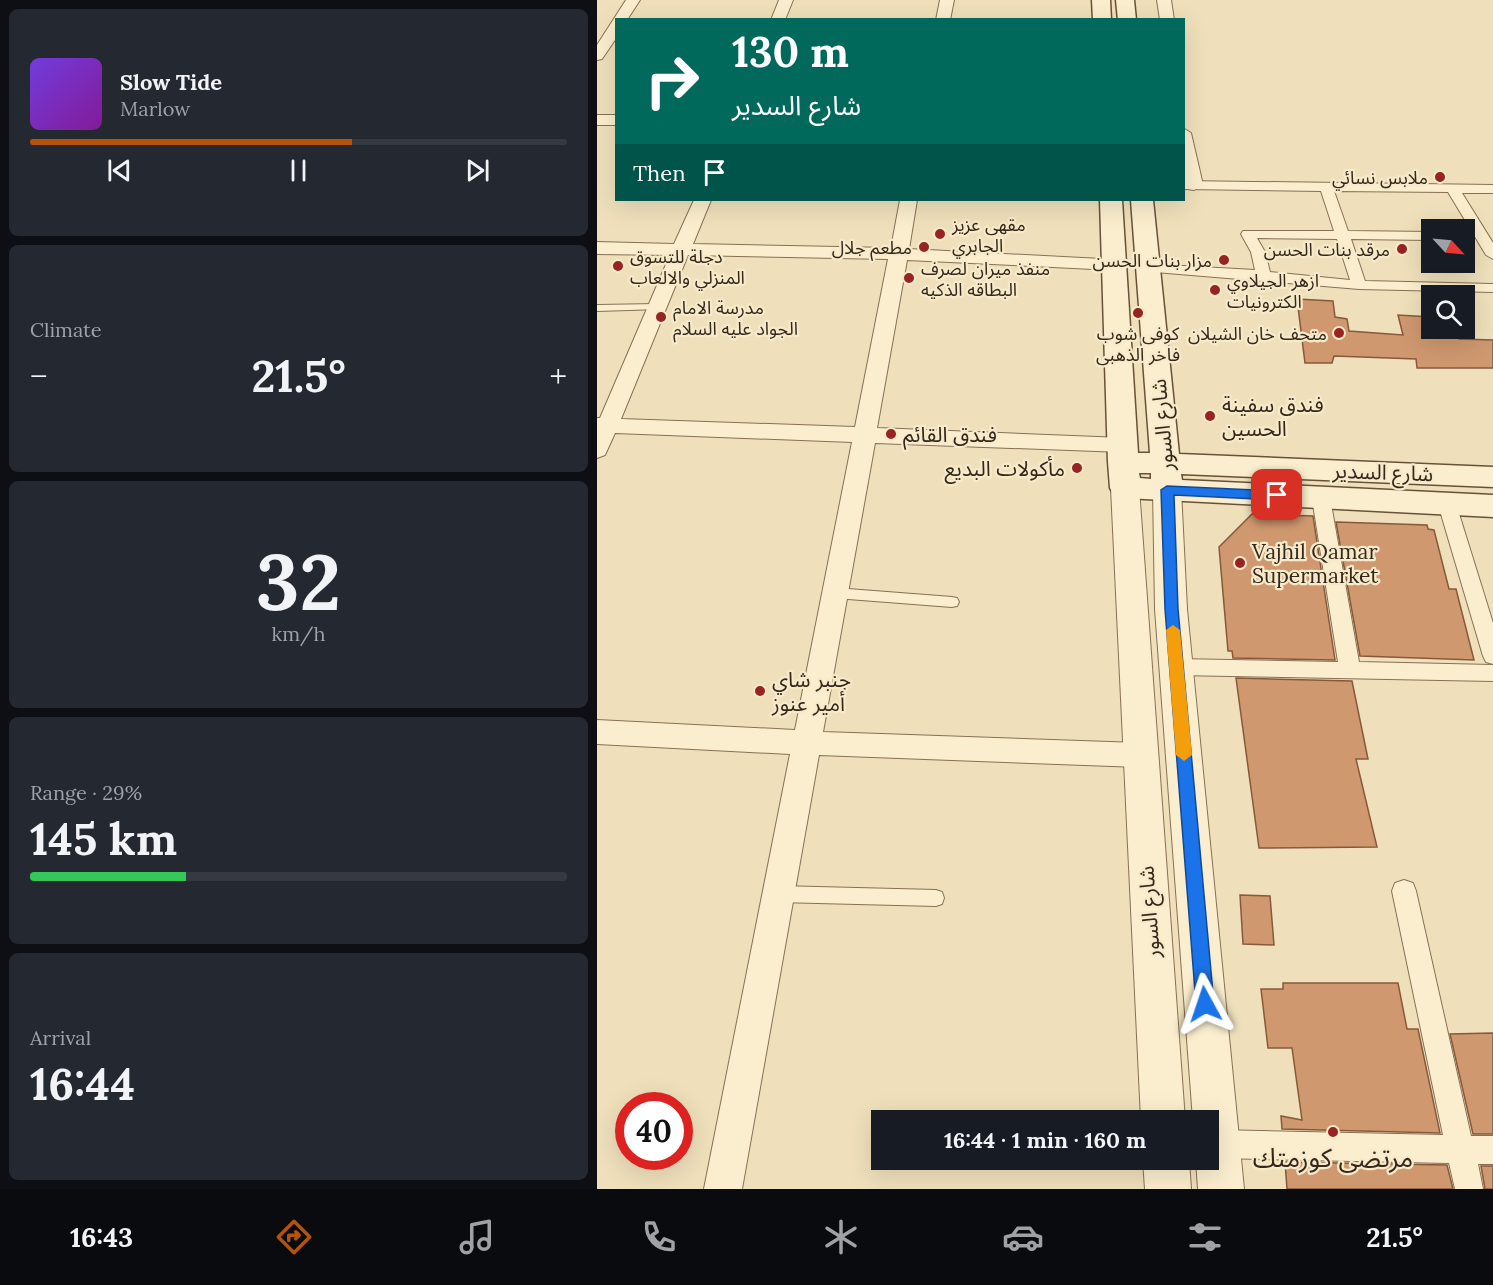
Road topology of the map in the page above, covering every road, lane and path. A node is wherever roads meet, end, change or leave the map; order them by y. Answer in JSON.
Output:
{"nodes":[{"id":1,"x":633,"y":0,"type":"edge"},
{"id":2,"x":786,"y":0,"type":"edge"},
{"id":3,"x":947,"y":0,"type":"edge"},
{"id":4,"x":1101,"y":0,"type":"edge"},
{"id":5,"x":1125,"y":0,"type":"edge"},
{"id":6,"x":1164,"y":0,"type":"edge"},
{"id":7,"x":621,"y":18,"type":"edge"},
{"id":8,"x":779,"y":18,"type":"edge"},
{"id":9,"x":943,"y":18,"type":"edge"},
{"id":10,"x":1102,"y":18,"type":"edge"},
{"id":11,"x":1127,"y":18,"type":"edge"},
{"id":12,"x":1167,"y":18,"type":"edge"},
{"id":13,"x":597,"y":25,"type":"edge"},
{"id":14,"x":615,"y":25,"type":"edge"},
{"id":15,"x":615,"y":28,"type":"edge"},
{"id":16,"x":597,"y":56,"type":"edge"},
{"id":17,"x":597,"y":120,"type":"edge"},
{"id":18,"x":615,"y":120,"type":"edge"},
{"id":19,"x":1185,"y":151,"type":"edge"},
{"id":20,"x":1189,"y":185,"type":"edge"},
{"id":21,"x":1326,"y":187,"type":"junction"},
{"id":22,"x":1453,"y":189,"type":"junction"},
{"id":23,"x":1493,"y":189,"type":"edge"},
{"id":24,"x":702,"y":201,"type":"edge"},
{"id":25,"x":909,"y":201,"type":"edge"},
{"id":26,"x":1111,"y":201,"type":"edge"},
{"id":27,"x":1142,"y":201,"type":"edge"},
{"id":28,"x":1343,"y":235,"type":"junction"},
{"id":29,"x":1421,"y":236,"type":"edge"},
{"id":30,"x":1487,"y":236,"type":"edge"},
{"id":31,"x":597,"y":248,"type":"edge"},
{"id":32,"x":681,"y":250,"type":"junction"},
{"id":33,"x":899,"y":254,"type":"junction"},
{"id":34,"x":1493,"y":255,"type":"edge"},
{"id":35,"x":1114,"y":264,"type":"junction"},
{"id":36,"x":1148,"y":267,"type":"junction"},
{"id":37,"x":1263,"y":275,"type":"junction"},
{"id":38,"x":1359,"y":285,"type":"junction"},
{"id":39,"x":1493,"y":288,"type":"edge"},
{"id":40,"x":657,"y":307,"type":"junction"},
{"id":41,"x":597,"y":308,"type":"edge"},
{"id":42,"x":602,"y":426,"type":"edge"},
{"id":43,"x":865,"y":436,"type":"junction"},
{"id":44,"x":597,"y":450,"type":"edge"},
{"id":45,"x":1124,"y":465,"type":"junction"},
{"id":46,"x":1166,"y":477,"type":"junction"},
{"id":47,"x":1493,"y":477,"type":"edge"},
{"id":48,"x":1321,"y":498,"type":"junction"},
{"id":49,"x":1447,"y":504,"type":"junction"},
{"id":50,"x":1493,"y":506,"type":"edge"},
{"id":51,"x":835,"y":593,"type":"junction"},
{"id":52,"x":952,"y":602,"type":"dead end"},
{"id":53,"x":1171,"y":609,"type":"junction"},
{"id":54,"x":1131,"y":610,"type":"junction"},
{"id":55,"x":1493,"y":656,"type":"edge"},
{"id":56,"x":1176,"y":667,"type":"junction"},
{"id":57,"x":1350,"y":670,"type":"junction"},
{"id":58,"x":1493,"y":673,"type":"edge"},
{"id":59,"x":597,"y":732,"type":"edge"},
{"id":60,"x":807,"y":743,"type":"junction"},
{"id":61,"x":1139,"y":755,"type":"junction"},
{"id":62,"x":1404,"y":891,"type":"dead end"},
{"id":63,"x":778,"y":894,"type":"junction"},
{"id":64,"x":936,"y":898,"type":"dead end"},
{"id":65,"x":1162,"y":1110,"type":"edge"},
{"id":66,"x":1214,"y":1110,"type":"edge"},
{"id":67,"x":1219,"y":1144,"type":"edge"},
{"id":68,"x":1459,"y":1149,"type":"junction"},
{"id":69,"x":1493,"y":1150,"type":"edge"},
{"id":70,"x":1219,"y":1166,"type":"edge"},
{"id":71,"x":1167,"y":1170,"type":"edge"},
{"id":72,"x":723,"y":1189,"type":"edge"},
{"id":73,"x":1168,"y":1189,"type":"edge"},
{"id":74,"x":1221,"y":1189,"type":"edge"},
{"id":75,"x":1469,"y":1189,"type":"edge"}],
"edges":[{"from":1,"to":7,"type":"street"},
{"from":2,"to":8,"type":"street"},
{"from":3,"to":9,"type":"street"},
{"from":4,"to":10,"type":"main road"},
{"from":5,"to":11,"type":"main road"},
{"from":6,"to":12,"type":"street"},
{"from":13,"to":14,"type":"street"},
{"from":15,"to":16,"type":"street"},
{"from":17,"to":18,"type":"street"},
{"from":19,"to":20,"type":"street"},
{"from":20,"to":21,"type":"street"},
{"from":21,"to":22,"type":"street"},
{"from":21,"to":28,"type":"street"},
{"from":22,"to":23,"type":"street"},
{"from":22,"to":30,"type":"street"},
{"from":24,"to":32,"type":"street"},
{"from":25,"to":33,"type":"street"},
{"from":26,"to":35,"type":"main road","name":"شارع السور"},
{"from":27,"to":36,"type":"main road","name":"شارع السور"},
{"from":28,"to":29,"type":"street"},
{"from":28,"to":37,"type":"street"},
{"from":28,"to":38,"type":"street"},
{"from":30,"to":34,"type":"street"},
{"from":31,"to":32,"type":"street"},
{"from":32,"to":33,"type":"street"},
{"from":32,"to":40,"type":"street"},
{"from":33,"to":35,"type":"street"},
{"from":33,"to":43,"type":"street"},
{"from":35,"to":45,"type":"main road","name":"شارع السور"},
{"from":36,"to":37,"type":"street"},
{"from":36,"to":46,"type":"main road","name":"شارع السور"},
{"from":37,"to":38,"type":"street"},
{"from":38,"to":39,"type":"street"},
{"from":40,"to":41,"type":"lane"},
{"from":40,"to":42,"type":"street"},
{"from":42,"to":43,"type":"street"},
{"from":42,"to":44,"type":"street"},
{"from":43,"to":45,"type":"street"},
{"from":43,"to":51,"type":"street"},
{"from":45,"to":46,"type":"main road"},
{"from":45,"to":54,"type":"street","name":"شارع السور"},
{"from":46,"to":47,"type":"main road","name":"شارع السدير"},
{"from":46,"to":48,"type":"main road","name":"شارع السدير"},
{"from":46,"to":53,"type":"street","name":"شارع السور"},
{"from":48,"to":49,"type":"main road","name":"شارع السدير"},
{"from":48,"to":57,"type":"street"},
{"from":49,"to":50,"type":"main road","name":"شارع السدير"},
{"from":49,"to":55,"type":"street"},
{"from":51,"to":52,"type":"lane"},
{"from":51,"to":60,"type":"street"},
{"from":53,"to":54,"type":"street"},
{"from":53,"to":56,"type":"street","name":"شارع السور"},
{"from":54,"to":61,"type":"street","name":"شارع السور"},
{"from":56,"to":57,"type":"street"},
{"from":56,"to":66,"type":"street","name":"شارع السور"},
{"from":57,"to":58,"type":"street"},
{"from":59,"to":60,"type":"street"},
{"from":60,"to":61,"type":"street"},
{"from":60,"to":63,"type":"street"},
{"from":61,"to":65,"type":"street","name":"شارع السور"},
{"from":62,"to":68,"type":"street"},
{"from":63,"to":64,"type":"lane"},
{"from":63,"to":72,"type":"street"},
{"from":67,"to":68,"type":"street"},
{"from":68,"to":69,"type":"street"},
{"from":68,"to":75,"type":"street"},
{"from":70,"to":74,"type":"street","name":"شارع السور"},
{"from":71,"to":73,"type":"street"}]}
